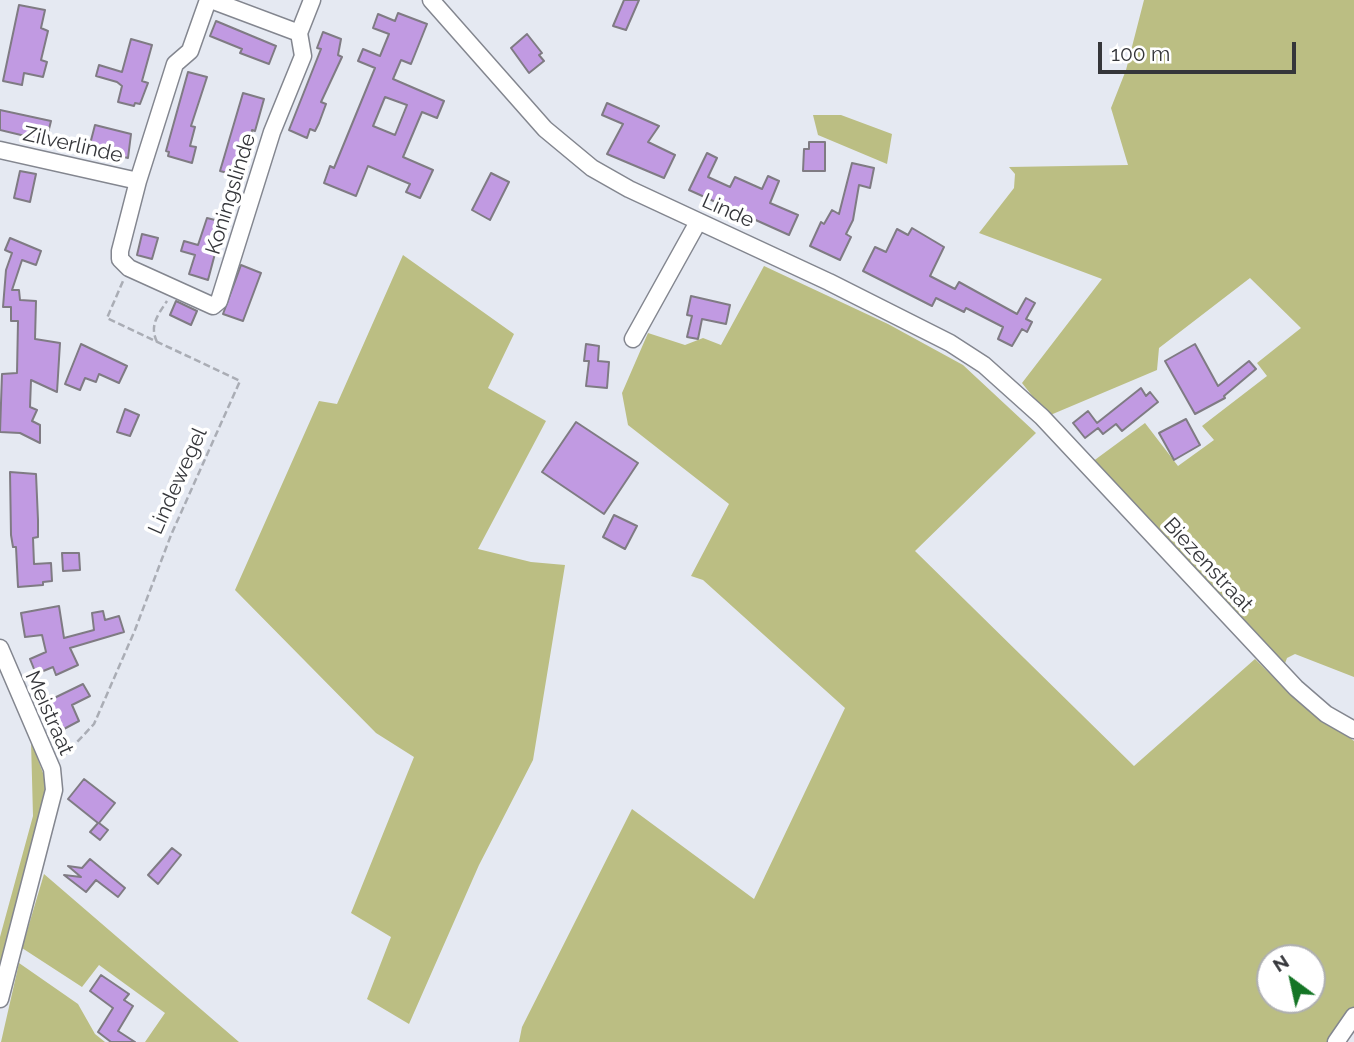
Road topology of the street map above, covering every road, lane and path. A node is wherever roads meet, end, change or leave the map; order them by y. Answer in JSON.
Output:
{"nodes":[{"id":1,"x":209,"y":0,"type":"edge"},
{"id":2,"x":312,"y":0,"type":"edge"},
{"id":3,"x":431,"y":0,"type":"edge"},
{"id":4,"x":299,"y":33,"type":"junction"},
{"id":5,"x":0,"y":149,"type":"edge"},
{"id":6,"x":138,"y":181,"type":"junction"},
{"id":7,"x":698,"y":222,"type":"junction"},
{"id":8,"x":127,"y":267,"type":"junction"},
{"id":9,"x":174,"y":291,"type":"junction"},
{"id":10,"x":633,"y":339,"type":"dead end"},
{"id":11,"x":157,"y":342,"type":"junction"},
{"id":12,"x":1042,"y":417,"type":"joint"},
{"id":13,"x":0,"y":648,"type":"edge"},
{"id":14,"x":1354,"y":730,"type":"edge"},
{"id":15,"x":52,"y":769,"type":"junction"},
{"id":16,"x":0,"y":999,"type":"edge"},
{"id":17,"x":1354,"y":1016,"type":"edge"},
{"id":18,"x":1336,"y":1042,"type":"edge"}],
"edges":[{"from":1,"to":4,"type":"street","name":"Zilverlinde"},
{"from":1,"to":6,"type":"street","name":"Zilverlinde"},
{"from":2,"to":4,"type":"street","name":"Koningslinde"},
{"from":3,"to":7,"type":"street","name":"Linde"},
{"from":4,"to":9,"type":"street","name":"Koningslinde"},
{"from":5,"to":6,"type":"street","name":"Zilverlinde"},
{"from":6,"to":8,"type":"street","name":"Zilverlinde"},
{"from":7,"to":10,"type":"street"},
{"from":7,"to":12,"type":"street","name":"Linde"},
{"from":8,"to":9,"type":"street","name":"Koningslinde"},
{"from":8,"to":11,"type":"path","name":"Lindewegel"},
{"from":9,"to":11,"type":"path"},
{"from":11,"to":15,"type":"path","name":"Lindewegel"},
{"from":12,"to":14,"type":"street","name":"Biezenstraat"},
{"from":13,"to":15,"type":"street","name":"Meistraat"},
{"from":15,"to":16,"type":"street","name":"Meistraat"},
{"from":17,"to":18,"type":"street"}]}
